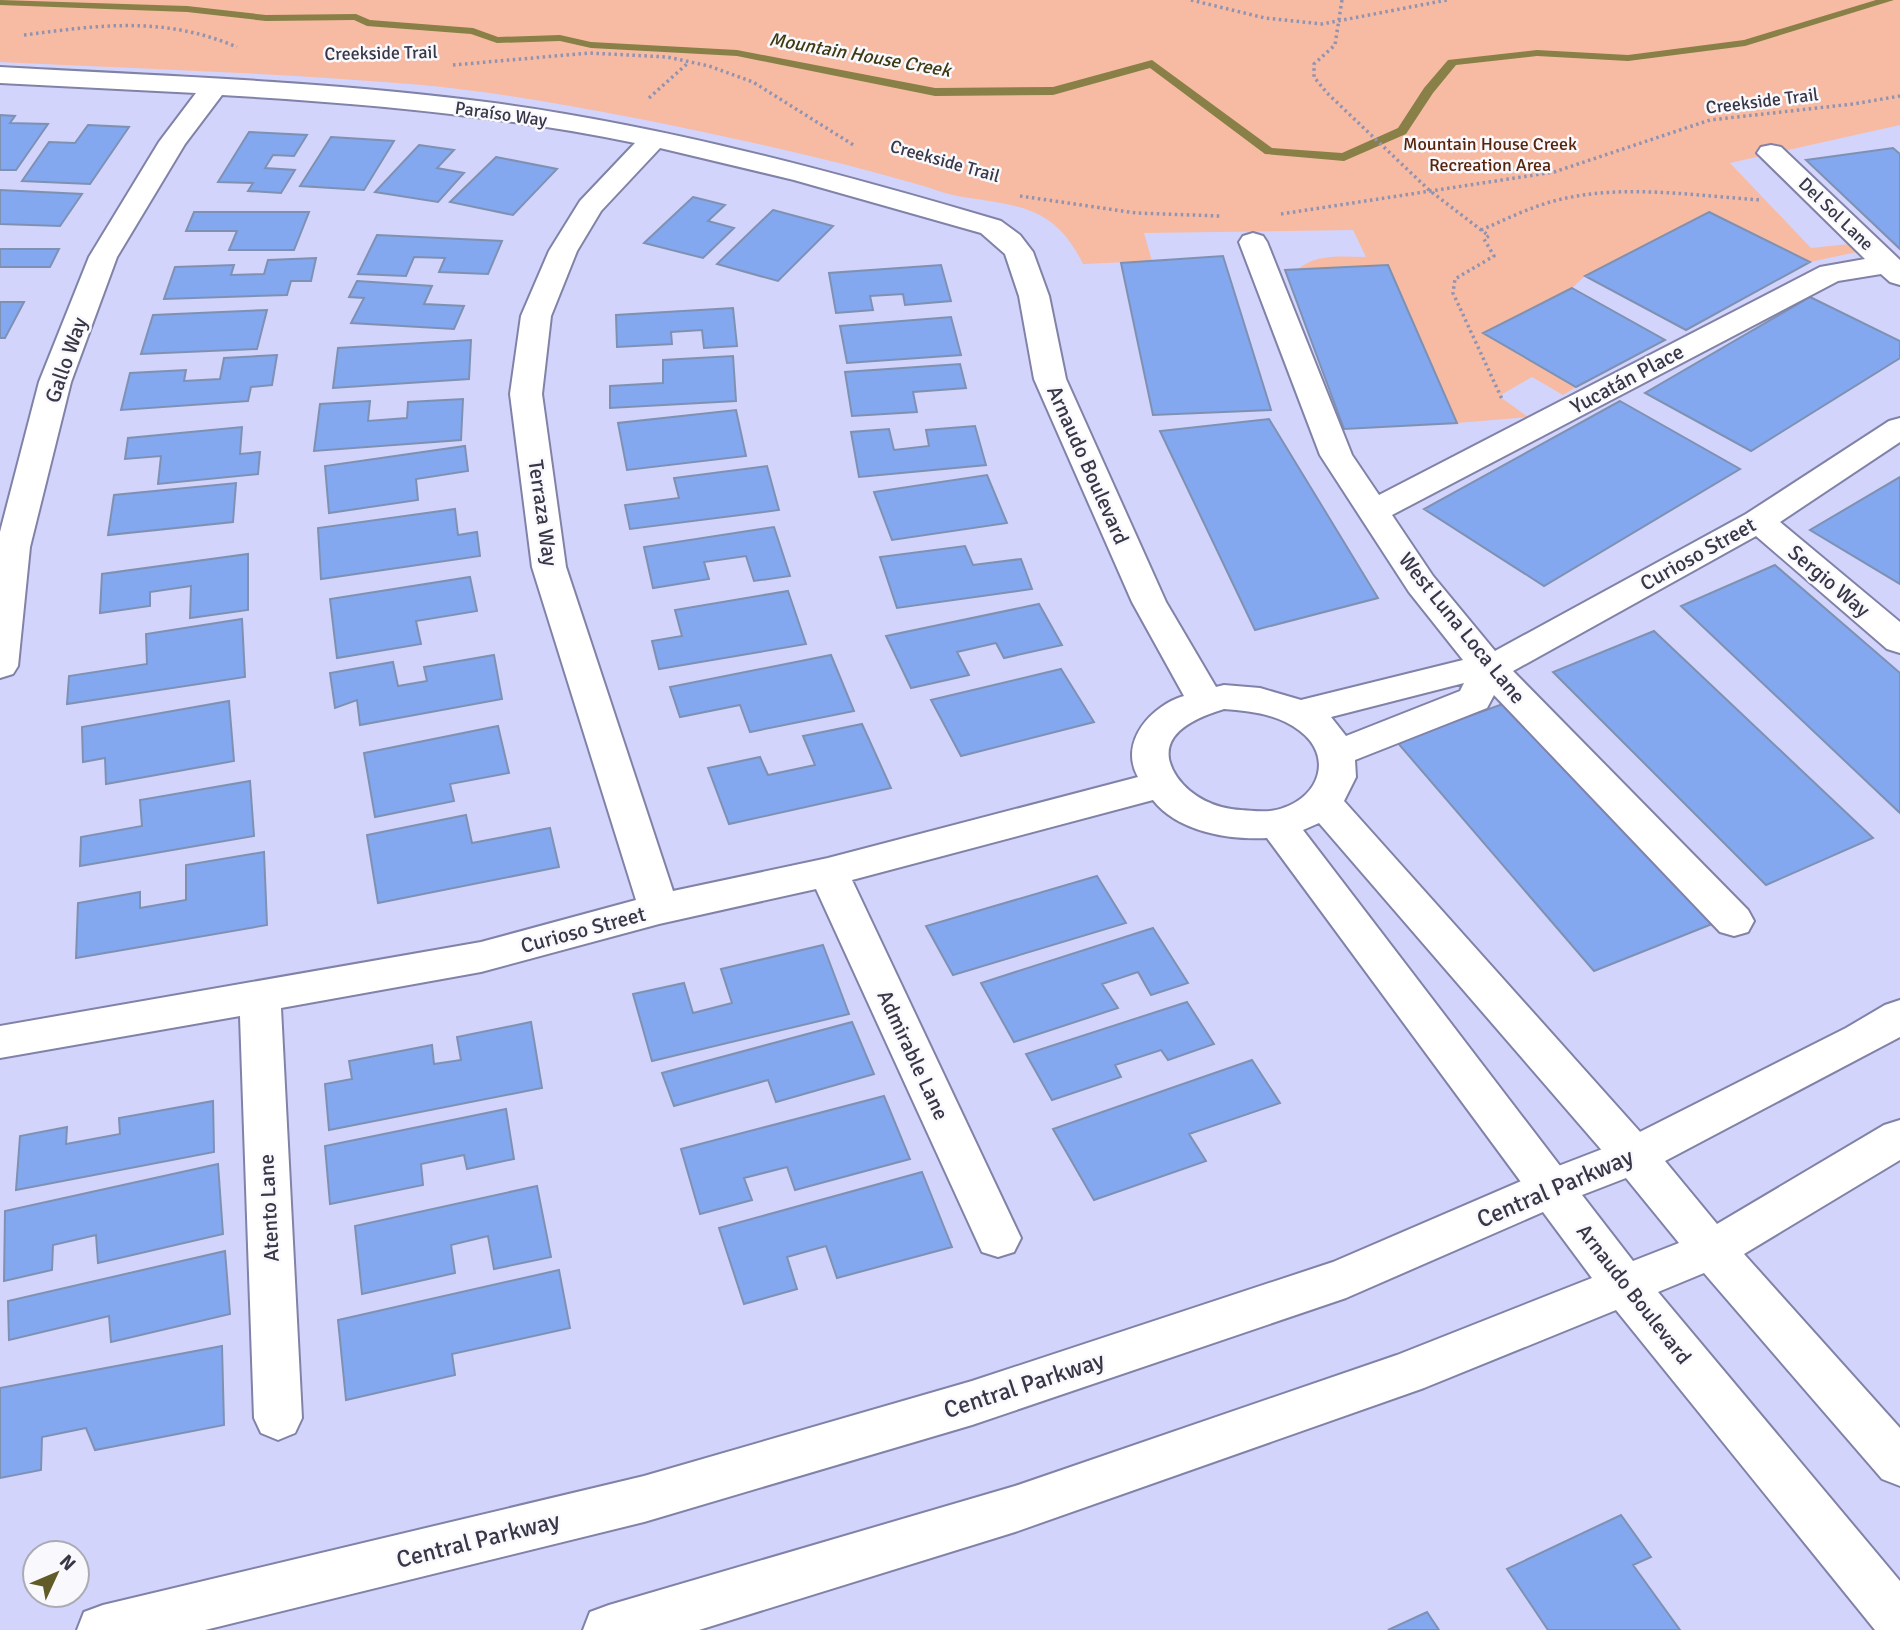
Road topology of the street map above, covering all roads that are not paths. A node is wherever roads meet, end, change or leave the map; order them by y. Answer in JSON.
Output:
{"nodes":[{"id":1,"x":0,"y":75,"type":"edge"},
{"id":2,"x":215,"y":86,"type":"junction"},
{"id":3,"x":653,"y":140,"type":"junction"},
{"id":4,"x":1772,"y":153,"type":"dead end"},
{"id":5,"x":991,"y":227,"type":"joint"},
{"id":6,"x":1242,"y":230,"type":"road end"},
{"id":7,"x":1894,"y":270,"type":"edge"},
{"id":8,"x":1900,"y":428,"type":"edge"},
{"id":9,"x":1373,"y":512,"type":"junction"},
{"id":10,"x":1758,"y":521,"type":"junction"},
{"id":11,"x":1900,"y":641,"type":"edge"},
{"id":12,"x":0,"y":666,"type":"edge"},
{"id":13,"x":1490,"y":669,"type":"junction"},
{"id":14,"x":1205,"y":700,"type":"junction"},
{"id":15,"x":1299,"y":713,"type":"junction"},
{"id":16,"x":1335,"y":754,"type":"junction"},
{"id":17,"x":1158,"y":785,"type":"junction"},
{"id":18,"x":1323,"y":802,"type":"junction"},
{"id":19,"x":1277,"y":824,"type":"junction"},
{"id":20,"x":828,"y":872,"type":"junction"},
{"id":21,"x":659,"y":909,"type":"junction"},
{"id":22,"x":1734,"y":922,"type":"dead end"},
{"id":23,"x":260,"y":998,"type":"junction"},
{"id":24,"x":1900,"y":1016,"type":"edge"},
{"id":25,"x":0,"y":1042,"type":"edge"},
{"id":26,"x":1900,"y":1138,"type":"edge"},
{"id":27,"x":1634,"y":1156,"type":"junction"},
{"id":28,"x":1551,"y":1188,"type":"junction"},
{"id":29,"x":998,"y":1238,"type":"dead end"},
{"id":30,"x":1712,"y":1250,"type":"junction"},
{"id":31,"x":1623,"y":1284,"type":"junction"},
{"id":32,"x":278,"y":1418,"type":"dead end"},
{"id":33,"x":1900,"y":1463,"type":"edge"},
{"id":34,"x":1900,"y":1621,"type":"edge"},
{"id":35,"x":103,"y":1630,"type":"edge"},
{"id":36,"x":609,"y":1630,"type":"edge"}],
"edges":[{"from":1,"to":2,"type":"street","name":"Paraíso Way"},
{"from":2,"to":3,"type":"street","name":"Paraíso Way"},
{"from":2,"to":12,"type":"street","name":"Gallo Way"},
{"from":3,"to":5,"type":"street","name":"Paraíso Way"},
{"from":3,"to":21,"type":"street","name":"Terraza Way"},
{"from":4,"to":7,"type":"street","name":"Del Sol Lane"},
{"from":5,"to":14,"type":"street","name":"Arnaudo Boulevard"},
{"from":6,"to":9,"type":"street","name":"West Luna Loca Lane"},
{"from":7,"to":9,"type":"street","name":"Yucatán Place"},
{"from":8,"to":10,"type":"street","name":"Curioso Street"},
{"from":9,"to":13,"type":"street","name":"West Luna Loca Lane"},
{"from":10,"to":11,"type":"street","name":"Sergio Way"},
{"from":10,"to":13,"type":"street","name":"Curioso Street"},
{"from":13,"to":15,"type":"street","name":"Curioso Street"},
{"from":13,"to":16,"type":"street"},
{"from":13,"to":22,"type":"street","name":"West Luna Loca Lane"},
{"from":14,"to":15,"type":"street"},
{"from":14,"to":17,"type":"street"},
{"from":15,"to":16,"type":"street"},
{"from":16,"to":18,"type":"street"},
{"from":17,"to":19,"type":"street"},
{"from":17,"to":20,"type":"street","name":"Curioso Street"},
{"from":18,"to":19,"type":"street"},
{"from":18,"to":27,"type":"street"},
{"from":19,"to":28,"type":"street","name":"Arnaudo Boulevard"},
{"from":20,"to":21,"type":"street","name":"Curioso Street"},
{"from":20,"to":29,"type":"street","name":"Admirable Lane"},
{"from":21,"to":23,"type":"street","name":"Curioso Street"},
{"from":23,"to":25,"type":"street","name":"Curioso Street"},
{"from":23,"to":32,"type":"street","name":"Atento Lane"},
{"from":24,"to":27,"type":"street","name":"Central Parkway"},
{"from":26,"to":30,"type":"street"},
{"from":27,"to":28,"type":"street","name":"Central Parkway"},
{"from":27,"to":30,"type":"street"},
{"from":28,"to":31,"type":"street","name":"Arnaudo Boulevard"},
{"from":28,"to":35,"type":"street","name":"Central Parkway"},
{"from":30,"to":31,"type":"street"},
{"from":30,"to":33,"type":"street"},
{"from":31,"to":34,"type":"street","name":"Arnaudo Boulevard"},
{"from":31,"to":36,"type":"street"}]}
